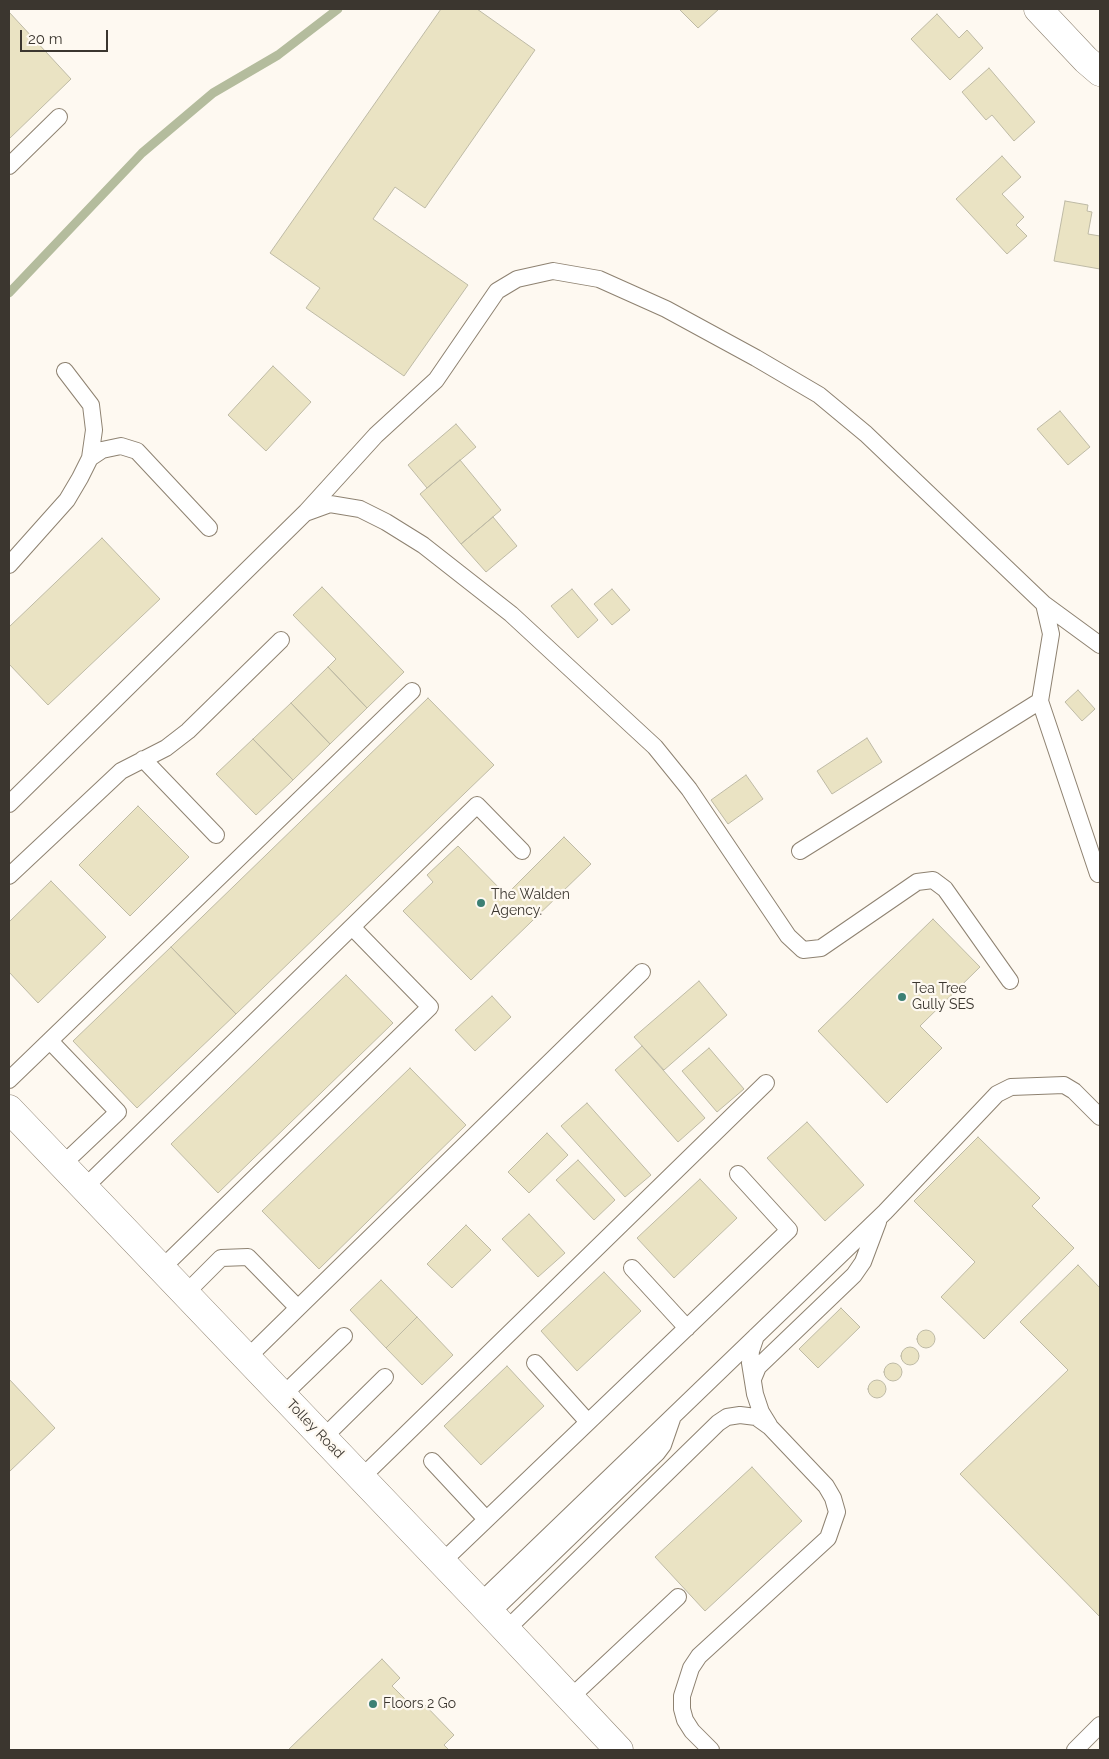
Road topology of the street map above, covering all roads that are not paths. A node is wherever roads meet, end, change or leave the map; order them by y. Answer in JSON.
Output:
{"nodes":[{"id":1,"x":1038,"y":9,"type":"edge"},
{"id":2,"x":1100,"y":72,"type":"edge"},
{"id":3,"x":59,"y":117,"type":"dead end"},
{"id":4,"x":9,"y":166,"type":"edge"},
{"id":5,"x":65,"y":371,"type":"dead end"},
{"id":6,"x":90,"y":458,"type":"junction"},
{"id":7,"x":306,"y":512,"type":"junction"},
{"id":8,"x":209,"y":528,"type":"dead end"},
{"id":9,"x":9,"y":565,"type":"edge"},
{"id":10,"x":1044,"y":604,"type":"junction"},
{"id":11,"x":281,"y":640,"type":"dead end"},
{"id":12,"x":1100,"y":645,"type":"edge"},
{"id":13,"x":412,"y":691,"type":"dead end"},
{"id":14,"x":1040,"y":701,"type":"junction"},
{"id":15,"x":144,"y":759,"type":"junction"},
{"id":16,"x":9,"y":804,"type":"edge"},
{"id":17,"x":216,"y":835,"type":"dead end"},
{"id":18,"x":522,"y":851,"type":"dead end"},
{"id":19,"x":800,"y":851,"type":"dead end"},
{"id":20,"x":1098,"y":874,"type":"dead end"},
{"id":21,"x":9,"y":876,"type":"edge"},
{"id":22,"x":352,"y":927,"type":"junction"},
{"id":23,"x":642,"y":972,"type":"dead end"},
{"id":24,"x":1010,"y":980,"type":"dead end"},
{"id":25,"x":50,"y":1040,"type":"junction"},
{"id":26,"x":9,"y":1080,"type":"edge"},
{"id":27,"x":766,"y":1082,"type":"dead end"},
{"id":28,"x":9,"y":1109,"type":"edge"},
{"id":29,"x":1100,"y":1117,"type":"edge"},
{"id":30,"x":62,"y":1165,"type":"junction"},
{"id":31,"x":738,"y":1174,"type":"dead end"},
{"id":32,"x":84,"y":1188,"type":"junction"},
{"id":33,"x":885,"y":1212,"type":"junction"},
{"id":34,"x":632,"y":1268,"type":"dead end"},
{"id":35,"x":161,"y":1269,"type":"junction"},
{"id":36,"x":184,"y":1294,"type":"junction"},
{"id":37,"x":298,"y":1308,"type":"junction"},
{"id":38,"x":687,"y":1328,"type":"junction"},
{"id":39,"x":757,"y":1335,"type":"junction"},
{"id":40,"x":344,"y":1336,"type":"dead end"},
{"id":41,"x":247,"y":1358,"type":"junction"},
{"id":42,"x":535,"y":1363,"type":"dead end"},
{"id":43,"x":385,"y":1377,"type":"dead end"},
{"id":44,"x":753,"y":1379,"type":"junction"},
{"id":45,"x":282,"y":1396,"type":"junction"},
{"id":46,"x":588,"y":1422,"type":"junction"},
{"id":47,"x":770,"y":1427,"type":"junction"},
{"id":48,"x":323,"y":1438,"type":"junction"},
{"id":49,"x":432,"y":1461,"type":"dead end"},
{"id":50,"x":361,"y":1478,"type":"junction"},
{"id":51,"x":486,"y":1519,"type":"junction"},
{"id":52,"x":442,"y":1562,"type":"junction"},
{"id":53,"x":678,"y":1598,"type":"dead end"},
{"id":54,"x":492,"y":1615,"type":"junction"},
{"id":55,"x":570,"y":1698,"type":"junction"},
{"id":56,"x":1100,"y":1725,"type":"edge"},
{"id":57,"x":620,"y":1750,"type":"edge"},
{"id":58,"x":711,"y":1750,"type":"edge"},
{"id":59,"x":1075,"y":1750,"type":"edge"}],
"edges":[{"from":1,"to":2,"type":"main road"},
{"from":3,"to":4,"type":"lane"},
{"from":5,"to":6,"type":"lane"},
{"from":6,"to":8,"type":"lane"},
{"from":6,"to":9,"type":"lane"},
{"from":7,"to":10,"type":"lane"},
{"from":7,"to":16,"type":"lane"},
{"from":7,"to":24,"type":"lane"},
{"from":10,"to":12,"type":"lane"},
{"from":10,"to":14,"type":"lane"},
{"from":11,"to":15,"type":"lane"},
{"from":13,"to":25,"type":"lane"},
{"from":14,"to":19,"type":"lane"},
{"from":14,"to":20,"type":"lane"},
{"from":15,"to":17,"type":"lane"},
{"from":15,"to":21,"type":"lane"},
{"from":18,"to":22,"type":"lane"},
{"from":22,"to":32,"type":"lane"},
{"from":22,"to":35,"type":"lane"},
{"from":23,"to":37,"type":"lane"},
{"from":25,"to":26,"type":"lane"},
{"from":25,"to":30,"type":"lane"},
{"from":27,"to":50,"type":"lane"},
{"from":28,"to":30,"type":"main road","name":"Tolley Road"},
{"from":29,"to":33,"type":"lane"},
{"from":30,"to":32,"type":"main road","name":"Tolley Road"},
{"from":31,"to":38,"type":"lane"},
{"from":32,"to":35,"type":"main road","name":"Tolley Road"},
{"from":33,"to":39,"type":"lane"},
{"from":33,"to":44,"type":"lane"},
{"from":34,"to":38,"type":"lane"},
{"from":35,"to":36,"type":"main road","name":"Tolley Road"},
{"from":36,"to":37,"type":"lane"},
{"from":36,"to":41,"type":"main road","name":"Tolley Road"},
{"from":37,"to":41,"type":"lane"},
{"from":38,"to":46,"type":"lane"},
{"from":39,"to":44,"type":"lane"},
{"from":39,"to":54,"type":"lane"},
{"from":40,"to":45,"type":"lane"},
{"from":41,"to":45,"type":"main road","name":"Tolley Road"},
{"from":42,"to":46,"type":"lane"},
{"from":43,"to":48,"type":"lane"},
{"from":44,"to":47,"type":"lane"},
{"from":45,"to":48,"type":"main road","name":"Tolley Road"},
{"from":46,"to":51,"type":"lane"},
{"from":47,"to":54,"type":"lane"},
{"from":47,"to":58,"type":"lane"},
{"from":48,"to":50,"type":"main road","name":"Tolley Road"},
{"from":49,"to":51,"type":"lane"},
{"from":50,"to":52,"type":"main road","name":"Tolley Road"},
{"from":51,"to":52,"type":"lane"},
{"from":52,"to":54,"type":"main road","name":"Tolley Road"},
{"from":53,"to":55,"type":"lane"},
{"from":54,"to":55,"type":"main road","name":"Tolley Road"},
{"from":55,"to":57,"type":"main road","name":"Tolley Road"},
{"from":56,"to":59,"type":"lane"}]}
